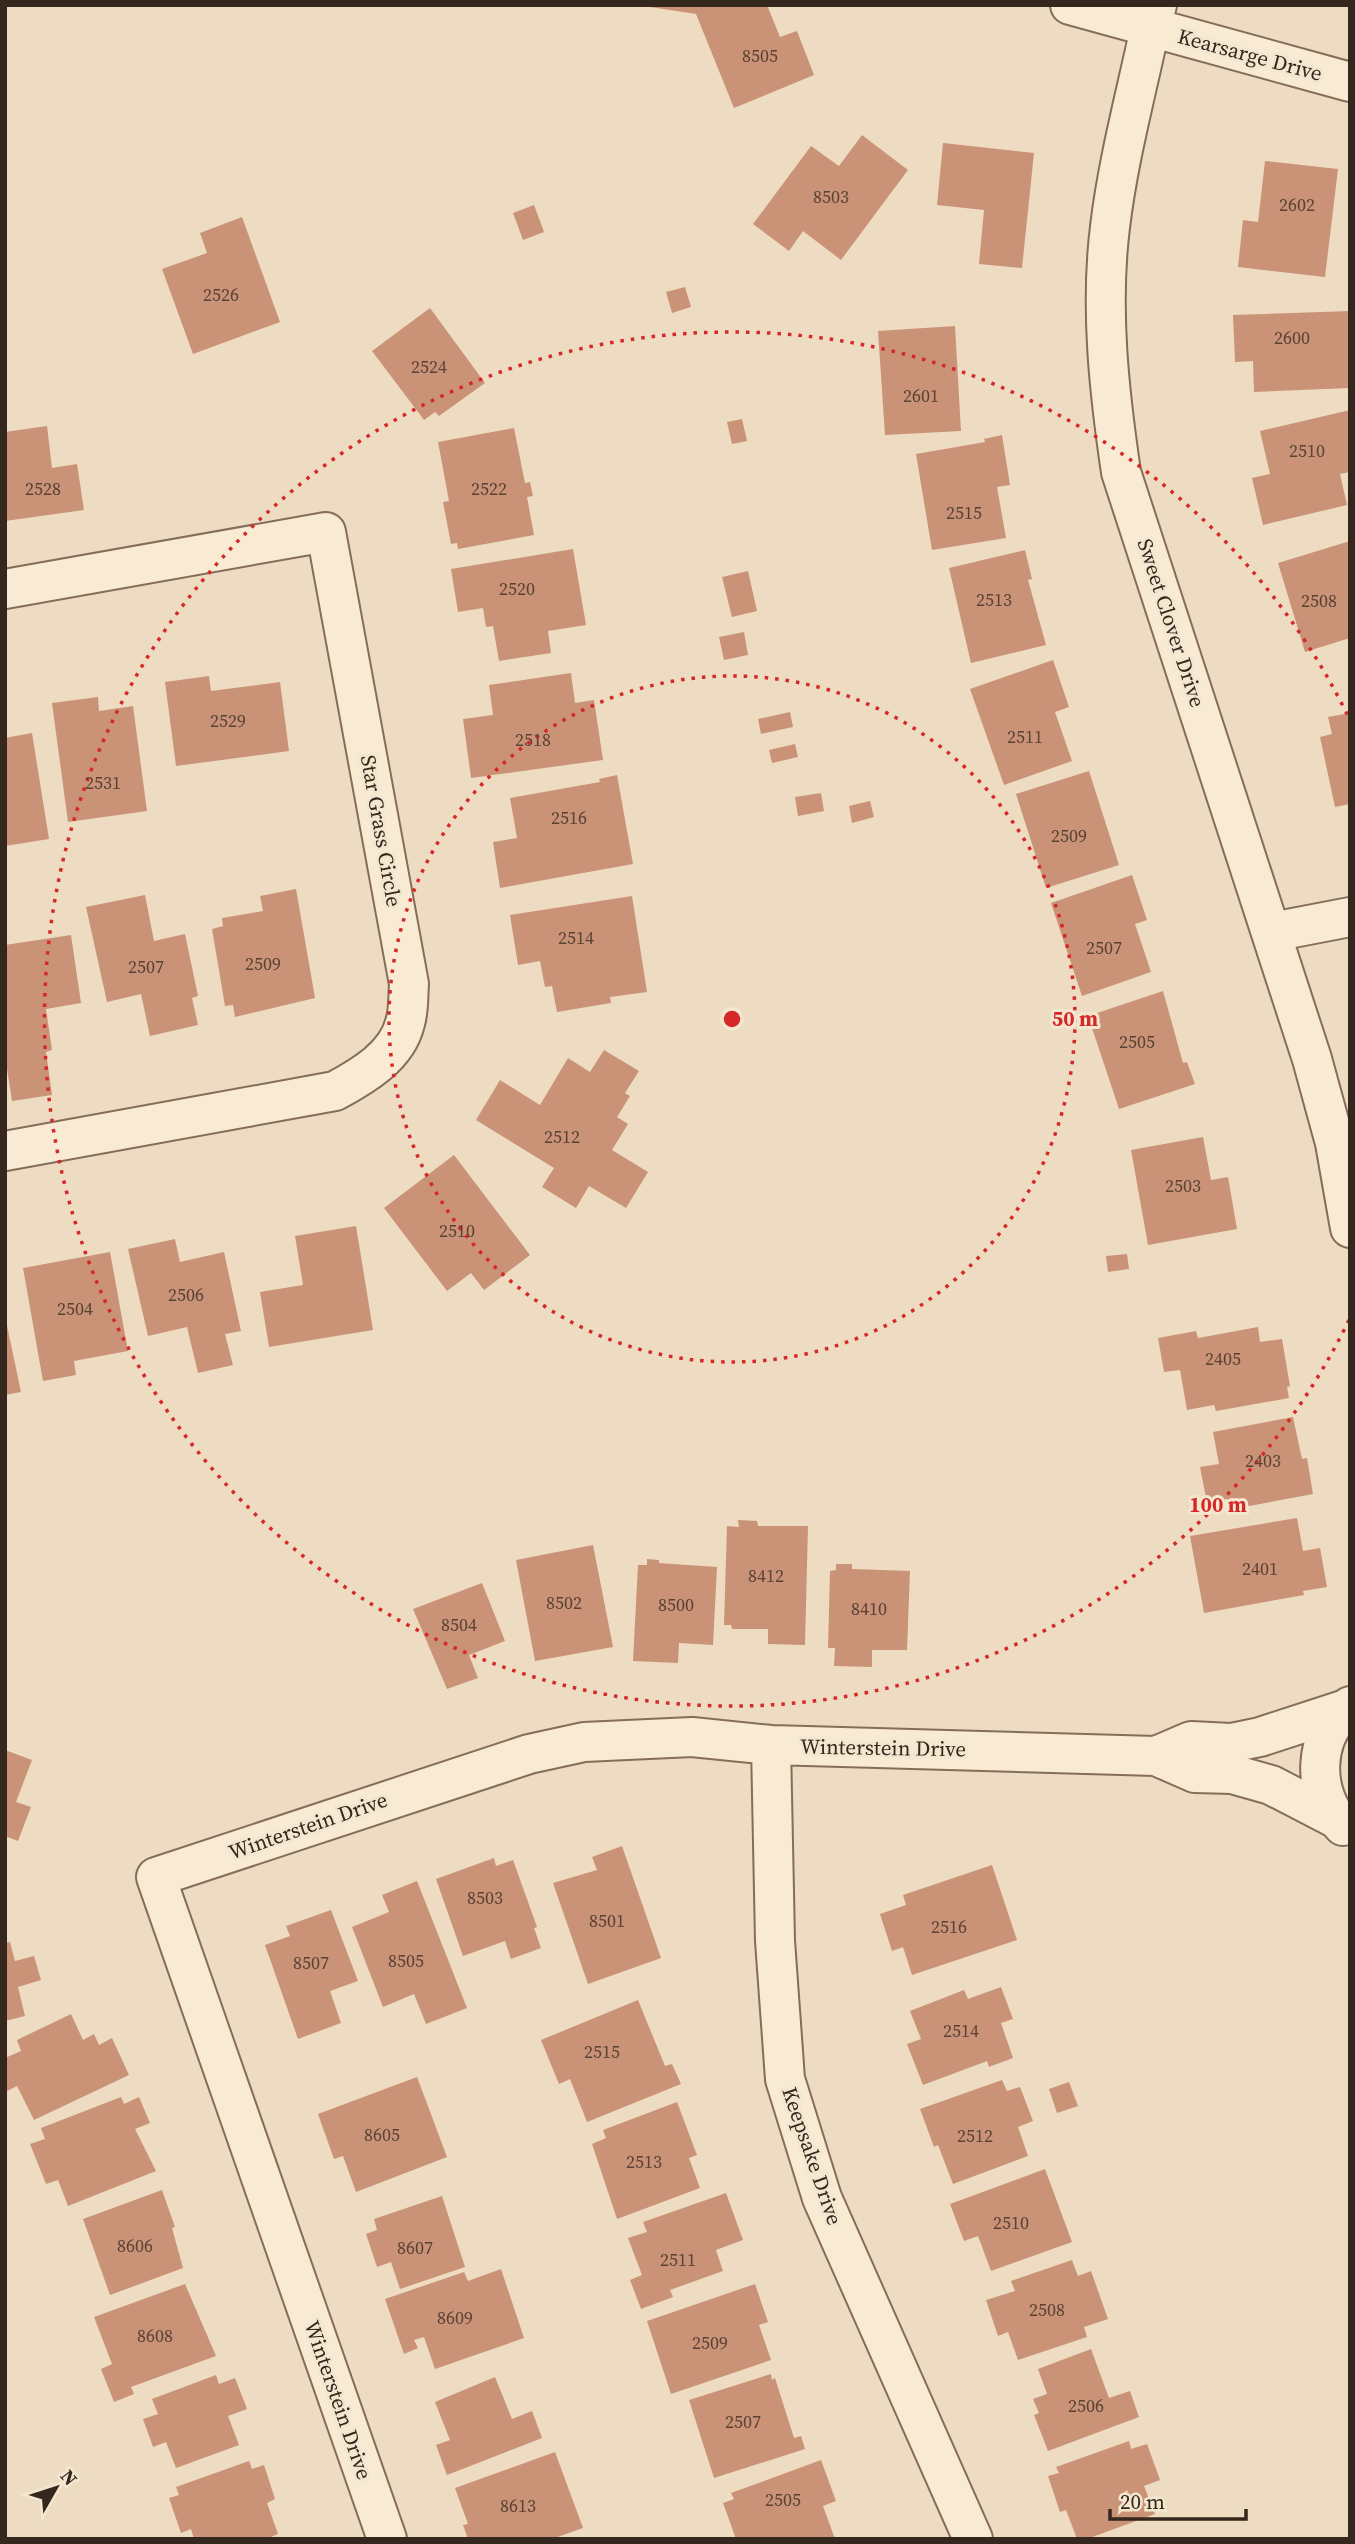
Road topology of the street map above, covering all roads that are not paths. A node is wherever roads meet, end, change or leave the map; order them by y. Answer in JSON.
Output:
{"nodes":[{"id":1,"x":1070,"y":5,"type":"edge"},
{"id":2,"x":1154,"y":17,"type":"edge"},
{"id":3,"x":1350,"y":82,"type":"edge"},
{"id":4,"x":5,"y":589,"type":"edge"},
{"id":5,"x":1350,"y":917,"type":"edge"},
{"id":6,"x":1272,"y":932,"type":"junction"},
{"id":7,"x":5,"y":1152,"type":"edge"},
{"id":8,"x":1350,"y":1227,"type":"edge"},
{"id":9,"x":1348,"y":1707,"type":"edge"},
{"id":10,"x":771,"y":1745,"type":"junction"},
{"id":11,"x":1156,"y":1756,"type":"junction"},
{"id":12,"x":1346,"y":1830,"type":"edge"},
{"id":13,"x":387,"y":2539,"type":"edge"},
{"id":14,"x":973,"y":2539,"type":"edge"}],
"edges":[{"from":1,"to":2,"type":"street","name":"Kearsarge Drive"},
{"from":2,"to":3,"type":"street","name":"Kearsarge Drive"},
{"from":2,"to":6,"type":"street","name":"Sweet Clover Drive"},
{"from":4,"to":7,"type":"street","name":"Star Grass Circle"},
{"from":5,"to":6,"type":"street"},
{"from":6,"to":8,"type":"street","name":"Sweet Clover Drive"},
{"from":9,"to":11,"type":"street","name":"Winterstein Drive"},
{"from":9,"to":12,"type":"street"},
{"from":10,"to":11,"type":"street","name":"Winterstein Drive"},
{"from":10,"to":13,"type":"street","name":"Winterstein Drive"},
{"from":10,"to":14,"type":"street","name":"Keepsake Drive"},
{"from":11,"to":12,"type":"street","name":"Winterstein Drive"}]}
